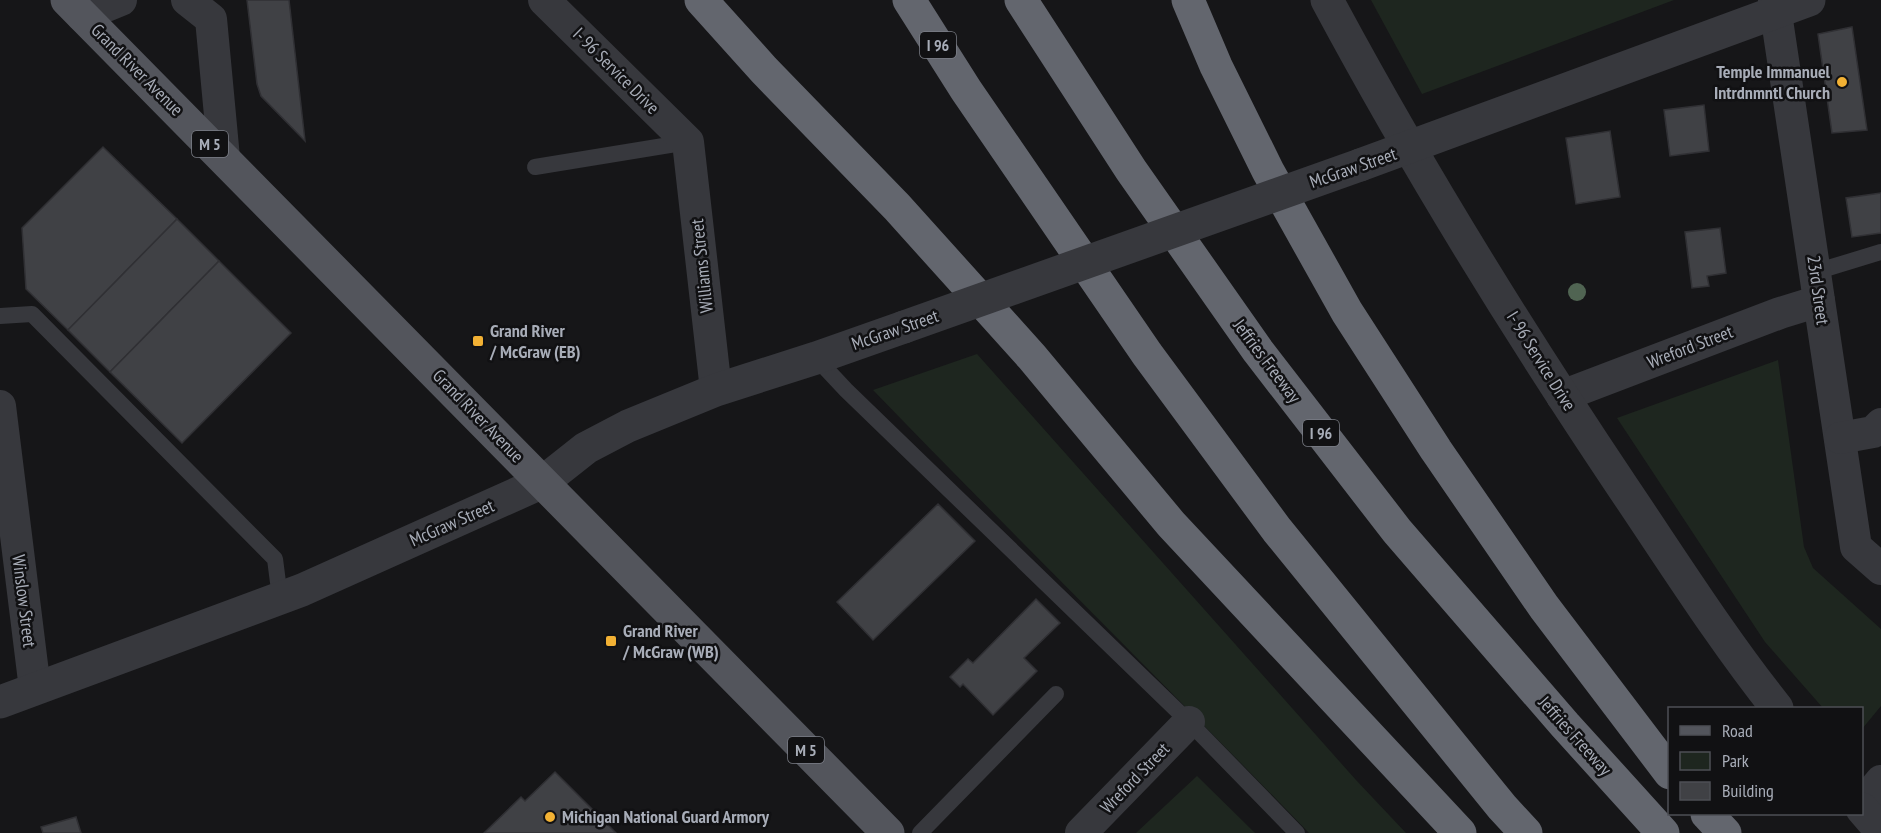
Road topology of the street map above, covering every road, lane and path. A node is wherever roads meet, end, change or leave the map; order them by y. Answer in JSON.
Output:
{"nodes":[{"id":1,"x":121,"y":0,"type":"edge"},
{"id":2,"x":544,"y":0,"type":"edge"},
{"id":3,"x":701,"y":0,"type":"edge"},
{"id":4,"x":724,"y":0,"type":"edge"},
{"id":5,"x":909,"y":0,"type":"edge"},
{"id":6,"x":1021,"y":0,"type":"edge"},
{"id":7,"x":1188,"y":0,"type":"edge"},
{"id":8,"x":1327,"y":0,"type":"edge"},
{"id":9,"x":1809,"y":0,"type":"edge"},
{"id":10,"x":202,"y":6,"type":"edge"},
{"id":11,"x":1775,"y":6,"type":"edge"},
{"id":12,"x":75,"y":8,"type":"edge"},
{"id":13,"x":764,"y":70,"type":"junction"},
{"id":14,"x":688,"y":142,"type":"junction"},
{"id":15,"x":1410,"y":148,"type":"junction"},
{"id":16,"x":224,"y":158,"type":"junction"},
{"id":17,"x":535,"y":166,"type":"dead end"},
{"id":18,"x":1881,"y":252,"type":"edge"},
{"id":19,"x":1817,"y":286,"type":"junction"},
{"id":20,"x":0,"y":316,"type":"edge"},
{"id":21,"x":816,"y":358,"type":"junction"},
{"id":22,"x":716,"y":390,"type":"junction"},
{"id":23,"x":1562,"y":396,"type":"junction"},
{"id":24,"x":0,"y":406,"type":"edge"},
{"id":25,"x":1881,"y":424,"type":"edge"},
{"id":26,"x":1840,"y":438,"type":"junction"},
{"id":27,"x":543,"y":482,"type":"junction"},
{"id":28,"x":1881,"y":569,"type":"edge"},
{"id":29,"x":280,"y":598,"type":"junction"},
{"id":30,"x":35,"y":689,"type":"junction"},
{"id":31,"x":1056,"y":694,"type":"dead end"},
{"id":32,"x":0,"y":702,"type":"edge"},
{"id":33,"x":1776,"y":707,"type":"edge"},
{"id":34,"x":1189,"y":722,"type":"junction"},
{"id":35,"x":1668,"y":770,"type":"edge"},
{"id":36,"x":1881,"y":781,"type":"edge"},
{"id":37,"x":1863,"y":803,"type":"edge"},
{"id":38,"x":1863,"y":810,"type":"edge"},
{"id":39,"x":1709,"y":815,"type":"edge"},
{"id":40,"x":1881,"y":831,"type":"edge"},
{"id":41,"x":888,"y":833,"type":"edge"},
{"id":42,"x":920,"y":833,"type":"edge"},
{"id":43,"x":1081,"y":833,"type":"edge"},
{"id":44,"x":1297,"y":833,"type":"edge"},
{"id":45,"x":1460,"y":833,"type":"edge"},
{"id":46,"x":1527,"y":833,"type":"edge"},
{"id":47,"x":1663,"y":833,"type":"edge"},
{"id":48,"x":1725,"y":833,"type":"edge"}],
"edges":[{"from":1,"to":12,"type":"street"},
{"from":2,"to":14,"type":"street","name":"I- 96 Service Drive"},
{"from":3,"to":13,"type":"highway"},
{"from":4,"to":13,"type":"highway"},
{"from":5,"to":46,"type":"highway","number":"I 96"},
{"from":6,"to":47,"type":"highway","name":"Jeffries Freeway","number":"I 96"},
{"from":7,"to":35,"type":"highway"},
{"from":8,"to":15,"type":"street","name":"I- 96 Service Drive"},
{"from":9,"to":11,"type":"street","name":"McGraw Street"},
{"from":10,"to":16,"type":"street"},
{"from":11,"to":15,"type":"street","name":"McGraw Street"},
{"from":11,"to":19,"type":"street","name":"23rd Street"},
{"from":12,"to":16,"type":"main road","name":"Grand River Avenue","number":"M 5"},
{"from":13,"to":45,"type":"highway"},
{"from":14,"to":17,"type":"lane"},
{"from":14,"to":22,"type":"street","name":"Williams Street"},
{"from":15,"to":21,"type":"street","name":"McGraw Street","bridge":true},
{"from":15,"to":23,"type":"street","name":"I- 96 Service Drive"},
{"from":16,"to":27,"type":"main road","name":"Grand River Avenue","number":"M 5"},
{"from":18,"to":19,"type":"lane"},
{"from":19,"to":23,"type":"street","name":"Wreford Street"},
{"from":19,"to":26,"type":"street","name":"23rd Street"},
{"from":20,"to":29,"type":"lane"},
{"from":21,"to":22,"type":"street","name":"McGraw Street"},
{"from":21,"to":34,"type":"lane"},
{"from":22,"to":27,"type":"street","name":"McGraw Street"},
{"from":23,"to":33,"type":"street","name":"I- 96 Service Drive"},
{"from":24,"to":30,"type":"street","name":"Winslow Street"},
{"from":25,"to":26,"type":"street"},
{"from":26,"to":28,"type":"street","name":"23rd Street"},
{"from":27,"to":29,"type":"street","name":"McGraw Street"},
{"from":27,"to":41,"type":"main road","name":"Grand River Avenue","number":"M 5"},
{"from":29,"to":30,"type":"street","name":"McGraw Street"},
{"from":30,"to":32,"type":"street","name":"McGraw Street"},
{"from":31,"to":42,"type":"lane"},
{"from":34,"to":43,"type":"street","name":"Wreford Street"},
{"from":34,"to":44,"type":"lane"},
{"from":36,"to":37,"type":"street"},
{"from":38,"to":40,"type":"street"},
{"from":39,"to":48,"type":"highway"}]}
